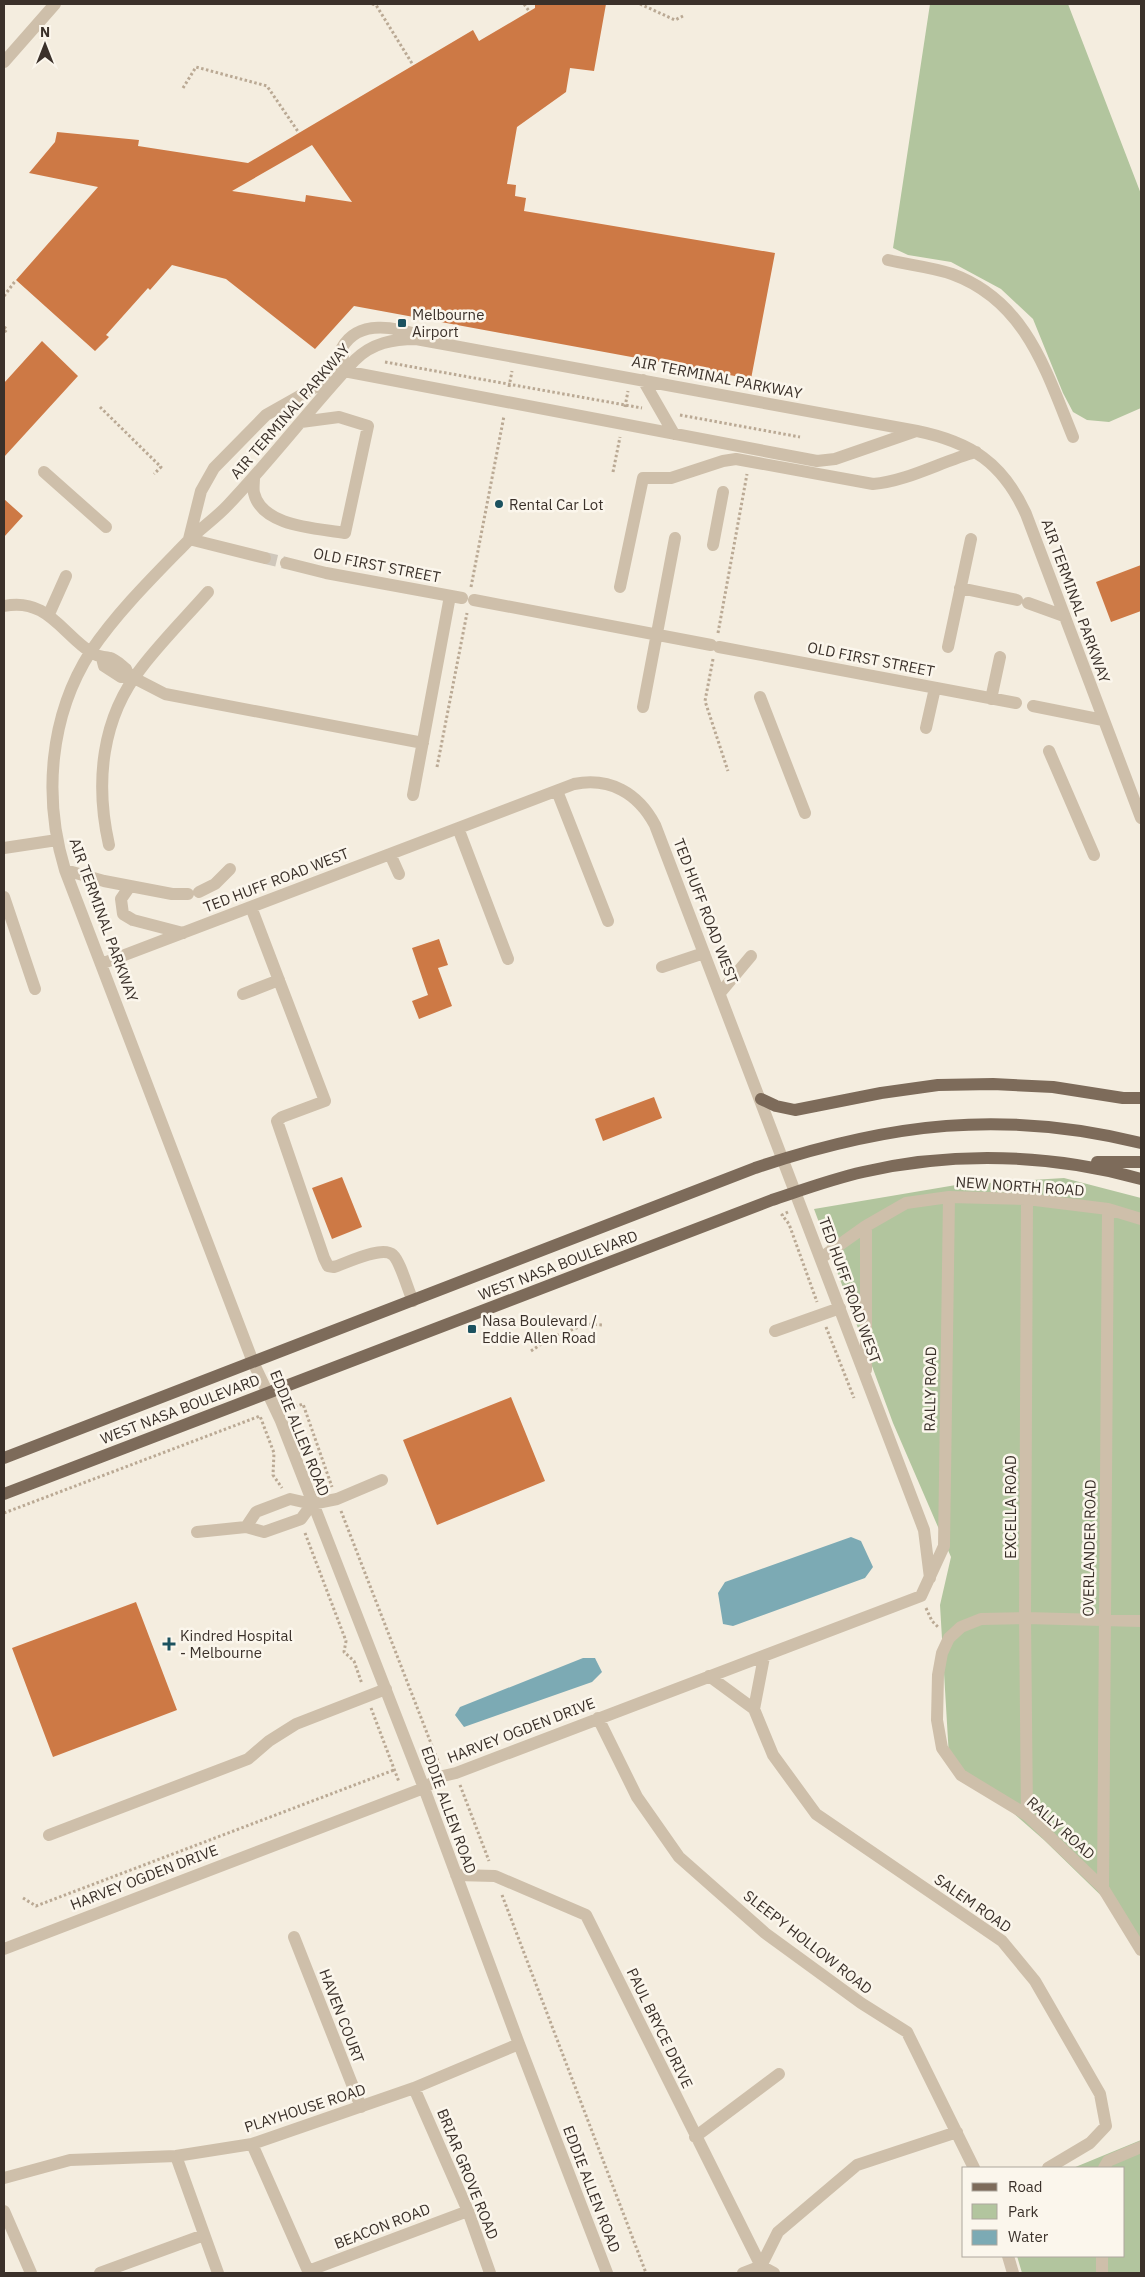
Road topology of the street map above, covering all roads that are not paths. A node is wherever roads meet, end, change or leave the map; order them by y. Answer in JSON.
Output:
{"nodes":[{"id":1,"x":55,"y":4,"type":"edge"},
{"id":2,"x":4,"y":62,"type":"edge"},
{"id":3,"x":888,"y":260,"type":"dead end"},
{"id":4,"x":432,"y":341,"type":"junction"},
{"id":5,"x":344,"y":371,"type":"junction"},
{"id":6,"x":643,"y":380,"type":"junction"},
{"id":7,"x":301,"y":422,"type":"junction"},
{"id":8,"x":917,"y":431,"type":"junction"},
{"id":9,"x":674,"y":434,"type":"junction"},
{"id":10,"x":1073,"y":437,"type":"dead end"},
{"id":11,"x":976,"y":452,"type":"junction"},
{"id":12,"x":44,"y":472,"type":"dead end"},
{"id":13,"x":254,"y":478,"type":"junction"},
{"id":14,"x":723,"y":492,"type":"dead end"},
{"id":15,"x":106,"y":527,"type":"dead end"},
{"id":16,"x":675,"y":538,"type":"dead end"},
{"id":17,"x":970,"y":539,"type":"dead end"},
{"id":18,"x":189,"y":540,"type":"junction"},
{"id":19,"x":713,"y":545,"type":"dead end"},
{"id":20,"x":265,"y":558,"type":"tunnel mouth"},
{"id":21,"x":286,"y":563,"type":"tunnel mouth"},
{"id":22,"x":66,"y":576,"type":"dead end"},
{"id":23,"x":620,"y":587,"type":"dead end"},
{"id":24,"x":960,"y":588,"type":"junction"},
{"id":25,"x":208,"y":592,"type":"dead end"},
{"id":26,"x":462,"y":598,"type":"junction"},
{"id":27,"x":4,"y":606,"type":"edge"},
{"id":28,"x":49,"y":614,"type":"junction"},
{"id":29,"x":1064,"y":616,"type":"junction"},
{"id":30,"x":656,"y":635,"type":"junction"},
{"id":31,"x":948,"y":648,"type":"dead end"},
{"id":32,"x":91,"y":652,"type":"junction"},
{"id":33,"x":1000,"y":657,"type":"dead end"},
{"id":34,"x":131,"y":677,"type":"junction"},
{"id":35,"x":934,"y":688,"type":"junction"},
{"id":36,"x":760,"y":696,"type":"dead end"},
{"id":37,"x":991,"y":699,"type":"junction"},
{"id":38,"x":1016,"y":703,"type":"dead end"},
{"id":39,"x":1034,"y":706,"type":"dead end"},
{"id":40,"x":643,"y":707,"type":"dead end"},
{"id":41,"x":1103,"y":720,"type":"junction"},
{"id":42,"x":926,"y":728,"type":"dead end"},
{"id":43,"x":423,"y":743,"type":"junction"},
{"id":44,"x":1050,"y":751,"type":"dead end"},
{"id":45,"x":557,"y":790,"type":"junction"},
{"id":46,"x":413,"y":795,"type":"dead end"},
{"id":47,"x":805,"y":813,"type":"dead end"},
{"id":48,"x":1141,"y":818,"type":"edge"},
{"id":49,"x":458,"y":828,"type":"junction"},
{"id":50,"x":57,"y":840,"type":"junction"},
{"id":51,"x":109,"y":845,"type":"dead end"},
{"id":52,"x":4,"y":848,"type":"edge"},
{"id":53,"x":390,"y":854,"type":"junction"},
{"id":54,"x":1094,"y":855,"type":"dead end"},
{"id":55,"x":230,"y":869,"type":"dead end"},
{"id":56,"x":65,"y":870,"type":"junction"},
{"id":57,"x":399,"y":874,"type":"dead end"},
{"id":58,"x":130,"y":886,"type":"junction"},
{"id":59,"x":4,"y":898,"type":"edge"},
{"id":60,"x":251,"y":907,"type":"junction"},
{"id":61,"x":608,"y":921,"type":"dead end"},
{"id":62,"x":183,"y":933,"type":"junction"},
{"id":63,"x":704,"y":953,"type":"junction"},
{"id":64,"x":751,"y":956,"type":"dead end"},
{"id":65,"x":508,"y":959,"type":"dead end"},
{"id":66,"x":101,"y":964,"type":"junction"},
{"id":67,"x":662,"y":967,"type":"dead end"},
{"id":68,"x":279,"y":980,"type":"junction"},
{"id":69,"x":35,"y":989,"type":"dead end"},
{"id":70,"x":720,"y":993,"type":"junction"},
{"id":71,"x":243,"y":994,"type":"dead end"},
{"id":72,"x":1141,"y":1098,"type":"edge"},
{"id":73,"x":760,"y":1099,"type":"junction"},
{"id":74,"x":1141,"y":1143,"type":"edge"},
{"id":75,"x":784,"y":1159,"type":"junction"},
{"id":76,"x":1052,"y":1162,"type":"junction"},
{"id":77,"x":1141,"y":1162,"type":"edge"},
{"id":78,"x":1141,"y":1179,"type":"edge"},
{"id":79,"x":796,"y":1192,"type":"junction"},
{"id":80,"x":948,"y":1197,"type":"junction"},
{"id":81,"x":1027,"y":1199,"type":"junction"},
{"id":82,"x":1108,"y":1209,"type":"junction"},
{"id":83,"x":1141,"y":1219,"type":"edge"},
{"id":84,"x":866,"y":1226,"type":"junction"},
{"id":85,"x":821,"y":1258,"type":"junction"},
{"id":86,"x":413,"y":1301,"type":"junction"},
{"id":87,"x":840,"y":1308,"type":"junction"},
{"id":88,"x":774,"y":1331,"type":"dead end"},
{"id":89,"x":253,"y":1362,"type":"junction"},
{"id":90,"x":866,"y":1380,"type":"junction"},
{"id":91,"x":268,"y":1393,"type":"junction"},
{"id":92,"x":4,"y":1458,"type":"edge"},
{"id":93,"x":382,"y":1480,"type":"dead end"},
{"id":94,"x":4,"y":1494,"type":"edge"},
{"id":95,"x":312,"y":1504,"type":"junction"},
{"id":96,"x":246,"y":1528,"type":"junction"},
{"id":97,"x":197,"y":1532,"type":"dead end"},
{"id":98,"x":930,"y":1578,"type":"junction"},
{"id":99,"x":1025,"y":1618,"type":"junction"},
{"id":100,"x":1141,"y":1620,"type":"edge"},
{"id":101,"x":1105,"y":1621,"type":"junction"},
{"id":102,"x":764,"y":1656,"type":"junction"},
{"id":103,"x":709,"y":1676,"type":"junction"},
{"id":104,"x":386,"y":1690,"type":"junction"},
{"id":105,"x":754,"y":1709,"type":"junction"},
{"id":106,"x":598,"y":1718,"type":"junction"},
{"id":107,"x":424,"y":1788,"type":"junction"},
{"id":108,"x":1027,"y":1815,"type":"junction"},
{"id":109,"x":48,"y":1835,"type":"dead end"},
{"id":110,"x":456,"y":1875,"type":"junction"},
{"id":111,"x":1103,"y":1888,"type":"junction"},
{"id":112,"x":294,"y":1937,"type":"dead end"},
{"id":113,"x":4,"y":1949,"type":"edge"},
{"id":114,"x":1141,"y":1950,"type":"edge"},
{"id":115,"x":519,"y":2044,"type":"junction"},
{"id":116,"x":779,"y":2074,"type":"dead end"},
{"id":117,"x":414,"y":2088,"type":"junction"},
{"id":118,"x":360,"y":2107,"type":"junction"},
{"id":119,"x":956,"y":2132,"type":"junction"},
{"id":120,"x":695,"y":2137,"type":"junction"},
{"id":121,"x":252,"y":2144,"type":"junction"},
{"id":122,"x":1141,"y":2147,"type":"edge"},
{"id":123,"x":176,"y":2156,"type":"junction"},
{"id":124,"x":974,"y":2167,"type":"edge"},
{"id":125,"x":1050,"y":2167,"type":"edge"},
{"id":126,"x":1105,"y":2167,"type":"edge"},
{"id":127,"x":4,"y":2178,"type":"edge"},
{"id":128,"x":4,"y":2211,"type":"edge"},
{"id":129,"x":468,"y":2211,"type":"junction"},
{"id":130,"x":204,"y":2235,"type":"junction"},
{"id":131,"x":1008,"y":2257,"type":"edge"},
{"id":132,"x":1102,"y":2257,"type":"edge"},
{"id":133,"x":761,"y":2266,"type":"junction"},
{"id":134,"x":308,"y":2272,"type":"edge"},
{"id":135,"x":31,"y":2273,"type":"edge"},
{"id":136,"x":100,"y":2273,"type":"edge"},
{"id":137,"x":218,"y":2273,"type":"edge"},
{"id":138,"x":490,"y":2273,"type":"edge"},
{"id":139,"x":607,"y":2273,"type":"edge"},
{"id":140,"x":742,"y":2273,"type":"edge"},
{"id":141,"x":774,"y":2273,"type":"edge"},
{"id":142,"x":1013,"y":2273,"type":"edge"},
{"id":143,"x":1102,"y":2273,"type":"edge"}],
"edges":[{"from":1,"to":2,"type":"street"},
{"from":3,"to":10,"type":"street"},
{"from":4,"to":5,"type":"street","name":"AIR TERMINAL PARKWAY"},
{"from":4,"to":5,"type":"street"},
{"from":4,"to":6,"type":"street","name":"AIR TERMINAL PARKWAY"},
{"from":5,"to":7,"type":"street","name":"AIR TERMINAL PARKWAY"},
{"from":5,"to":9,"type":"street"},
{"from":5,"to":18,"type":"street"},
{"from":6,"to":8,"type":"street","name":"AIR TERMINAL PARKWAY"},
{"from":6,"to":9,"type":"street"},
{"from":7,"to":13,"type":"street","name":"AIR TERMINAL PARKWAY"},
{"from":7,"to":13,"type":"street"},
{"from":8,"to":9,"type":"street"},
{"from":8,"to":11,"type":"street","name":"AIR TERMINAL PARKWAY"},
{"from":11,"to":23,"type":"street"},
{"from":11,"to":29,"type":"street","name":"AIR TERMINAL PARKWAY"},
{"from":12,"to":15,"type":"street"},
{"from":13,"to":18,"type":"street","name":"AIR TERMINAL PARKWAY"},
{"from":14,"to":19,"type":"street"},
{"from":16,"to":30,"type":"street"},
{"from":17,"to":24,"type":"street"},
{"from":18,"to":20,"type":"street"},
{"from":18,"to":32,"type":"street","name":"AIR TERMINAL PARKWAY"},
{"from":21,"to":26,"type":"street","name":"OLD FIRST STREET"},
{"from":22,"to":28,"type":"street"},
{"from":24,"to":29,"type":"street"},
{"from":24,"to":31,"type":"street"},
{"from":25,"to":34,"type":"street"},
{"from":26,"to":30,"type":"street","name":"OLD FIRST STREET"},
{"from":26,"to":43,"type":"street"},
{"from":27,"to":28,"type":"street"},
{"from":28,"to":32,"type":"street"},
{"from":29,"to":41,"type":"street","name":"AIR TERMINAL PARKWAY"},
{"from":30,"to":35,"type":"street","name":"OLD FIRST STREET"},
{"from":30,"to":40,"type":"street"},
{"from":32,"to":34,"type":"street"},
{"from":32,"to":50,"type":"street","name":"AIR TERMINAL PARKWAY"},
{"from":33,"to":37,"type":"street"},
{"from":34,"to":43,"type":"street"},
{"from":34,"to":51,"type":"street"},
{"from":35,"to":37,"type":"street","name":"OLD FIRST STREET"},
{"from":35,"to":42,"type":"street"},
{"from":36,"to":47,"type":"street"},
{"from":37,"to":38,"type":"street","name":"OLD FIRST STREET"},
{"from":39,"to":41,"type":"street"},
{"from":41,"to":48,"type":"street","name":"AIR TERMINAL PARKWAY"},
{"from":43,"to":46,"type":"street"},
{"from":44,"to":54,"type":"street"},
{"from":45,"to":49,"type":"street","name":"TED HUFF ROAD WEST"},
{"from":45,"to":61,"type":"street"},
{"from":45,"to":63,"type":"street","name":"TED HUFF ROAD WEST"},
{"from":49,"to":53,"type":"street","name":"TED HUFF ROAD WEST"},
{"from":49,"to":65,"type":"street"},
{"from":50,"to":52,"type":"street"},
{"from":50,"to":56,"type":"street","name":"AIR TERMINAL PARKWAY"},
{"from":53,"to":57,"type":"street"},
{"from":53,"to":60,"type":"street","name":"TED HUFF ROAD WEST"},
{"from":55,"to":58,"type":"street"},
{"from":56,"to":58,"type":"street"},
{"from":56,"to":66,"type":"street","name":"AIR TERMINAL PARKWAY"},
{"from":58,"to":62,"type":"street"},
{"from":59,"to":69,"type":"street"},
{"from":60,"to":62,"type":"street","name":"TED HUFF ROAD WEST"},
{"from":60,"to":68,"type":"street"},
{"from":62,"to":66,"type":"street","name":"TED HUFF ROAD WEST"},
{"from":63,"to":67,"type":"street"},
{"from":63,"to":70,"type":"street","name":"TED HUFF ROAD WEST"},
{"from":64,"to":70,"type":"street"},
{"from":66,"to":89,"type":"street","name":"AIR TERMINAL PARKWAY"},
{"from":68,"to":71,"type":"street"},
{"from":68,"to":86,"type":"street"},
{"from":70,"to":73,"type":"street","name":"TED HUFF ROAD WEST"},
{"from":72,"to":73,"type":"main road"},
{"from":73,"to":75,"type":"street","name":"TED HUFF ROAD WEST"},
{"from":74,"to":75,"type":"main road","name":"WEST NASA BOULEVARD"},
{"from":75,"to":79,"type":"street","name":"TED HUFF ROAD WEST"},
{"from":75,"to":86,"type":"main road","name":"WEST NASA BOULEVARD"},
{"from":76,"to":77,"type":"main road"},
{"from":76,"to":78,"type":"main road","name":"WEST NASA BOULEVARD"},
{"from":76,"to":79,"type":"main road","name":"WEST NASA BOULEVARD"},
{"from":79,"to":85,"type":"street","name":"TED HUFF ROAD WEST"},
{"from":79,"to":91,"type":"main road","name":"WEST NASA BOULEVARD"},
{"from":80,"to":81,"type":"street","name":"NEW NORTH ROAD"},
{"from":80,"to":84,"type":"street","name":"NEW NORTH ROAD"},
{"from":80,"to":98,"type":"street","name":"RALLY ROAD"},
{"from":81,"to":82,"type":"street","name":"NEW NORTH ROAD"},
{"from":81,"to":99,"type":"street","name":"EXCELLA ROAD"},
{"from":82,"to":83,"type":"street","name":"NEW NORTH ROAD"},
{"from":82,"to":101,"type":"street","name":"OVERLANDER ROAD"},
{"from":84,"to":85,"type":"street","name":"NEW NORTH ROAD"},
{"from":84,"to":90,"type":"street"},
{"from":85,"to":87,"type":"street","name":"TED HUFF ROAD WEST"},
{"from":86,"to":89,"type":"main road","name":"WEST NASA BOULEVARD"},
{"from":87,"to":88,"type":"street"},
{"from":87,"to":90,"type":"street","name":"TED HUFF ROAD WEST"},
{"from":89,"to":91,"type":"street","name":"EDDIE ALLEN ROAD"},
{"from":89,"to":92,"type":"main road","name":"WEST NASA BOULEVARD"},
{"from":90,"to":98,"type":"street","name":"TED HUFF ROAD WEST"},
{"from":91,"to":94,"type":"main road","name":"WEST NASA BOULEVARD"},
{"from":91,"to":95,"type":"street","name":"EDDIE ALLEN ROAD"},
{"from":93,"to":95,"type":"street"},
{"from":95,"to":96,"type":"street"},
{"from":95,"to":96,"type":"street"},
{"from":95,"to":104,"type":"street","name":"EDDIE ALLEN ROAD"},
{"from":96,"to":97,"type":"street"},
{"from":98,"to":102,"type":"street","name":"HARVEY OGDEN DRIVE"},
{"from":99,"to":101,"type":"street"},
{"from":99,"to":108,"type":"street","name":"EXCELLA ROAD"},
{"from":99,"to":108,"type":"street","name":"RALLY ROAD"},
{"from":100,"to":101,"type":"street"},
{"from":101,"to":111,"type":"street","name":"OVERLANDER ROAD"},
{"from":102,"to":103,"type":"street","name":"HARVEY OGDEN DRIVE"},
{"from":102,"to":105,"type":"street"},
{"from":103,"to":105,"type":"street"},
{"from":103,"to":106,"type":"street","name":"HARVEY OGDEN DRIVE"},
{"from":104,"to":107,"type":"street","name":"EDDIE ALLEN ROAD"},
{"from":104,"to":109,"type":"street"},
{"from":105,"to":125,"type":"street","name":"SALEM ROAD"},
{"from":106,"to":107,"type":"street","name":"HARVEY OGDEN DRIVE"},
{"from":106,"to":119,"type":"street","name":"SLEEPY HOLLOW ROAD"},
{"from":107,"to":110,"type":"street","name":"EDDIE ALLEN ROAD"},
{"from":107,"to":113,"type":"street","name":"HARVEY OGDEN DRIVE"},
{"from":108,"to":111,"type":"street","name":"RALLY ROAD"},
{"from":110,"to":115,"type":"street","name":"EDDIE ALLEN ROAD"},
{"from":110,"to":120,"type":"street","name":"PAUL BRYCE DRIVE"},
{"from":111,"to":114,"type":"street","name":"RALLY ROAD"},
{"from":112,"to":118,"type":"street","name":"HAVEN COURT"},
{"from":115,"to":117,"type":"street","name":"PLAYHOUSE ROAD"},
{"from":115,"to":139,"type":"street","name":"EDDIE ALLEN ROAD"},
{"from":116,"to":120,"type":"street"},
{"from":117,"to":118,"type":"street","name":"PLAYHOUSE ROAD"},
{"from":117,"to":129,"type":"street","name":"BRIAR GROVE ROAD"},
{"from":118,"to":121,"type":"street","name":"PLAYHOUSE ROAD"},
{"from":119,"to":124,"type":"street","name":"SLEEPY HOLLOW ROAD"},
{"from":119,"to":133,"type":"street"},
{"from":120,"to":133,"type":"street","name":"PAUL BRYCE DRIVE"},
{"from":121,"to":123,"type":"street","name":"PLAYHOUSE ROAD"},
{"from":121,"to":134,"type":"street"},
{"from":122,"to":126,"type":"street"},
{"from":123,"to":127,"type":"street","name":"PLAYHOUSE ROAD"},
{"from":123,"to":130,"type":"street"},
{"from":128,"to":135,"type":"street"},
{"from":129,"to":134,"type":"street","name":"BEACON ROAD"},
{"from":129,"to":138,"type":"street","name":"BRIAR GROVE ROAD"},
{"from":130,"to":136,"type":"street"},
{"from":130,"to":137,"type":"street"},
{"from":131,"to":142,"type":"street"},
{"from":132,"to":143,"type":"street"},
{"from":133,"to":140,"type":"street"},
{"from":133,"to":141,"type":"street"}]}
